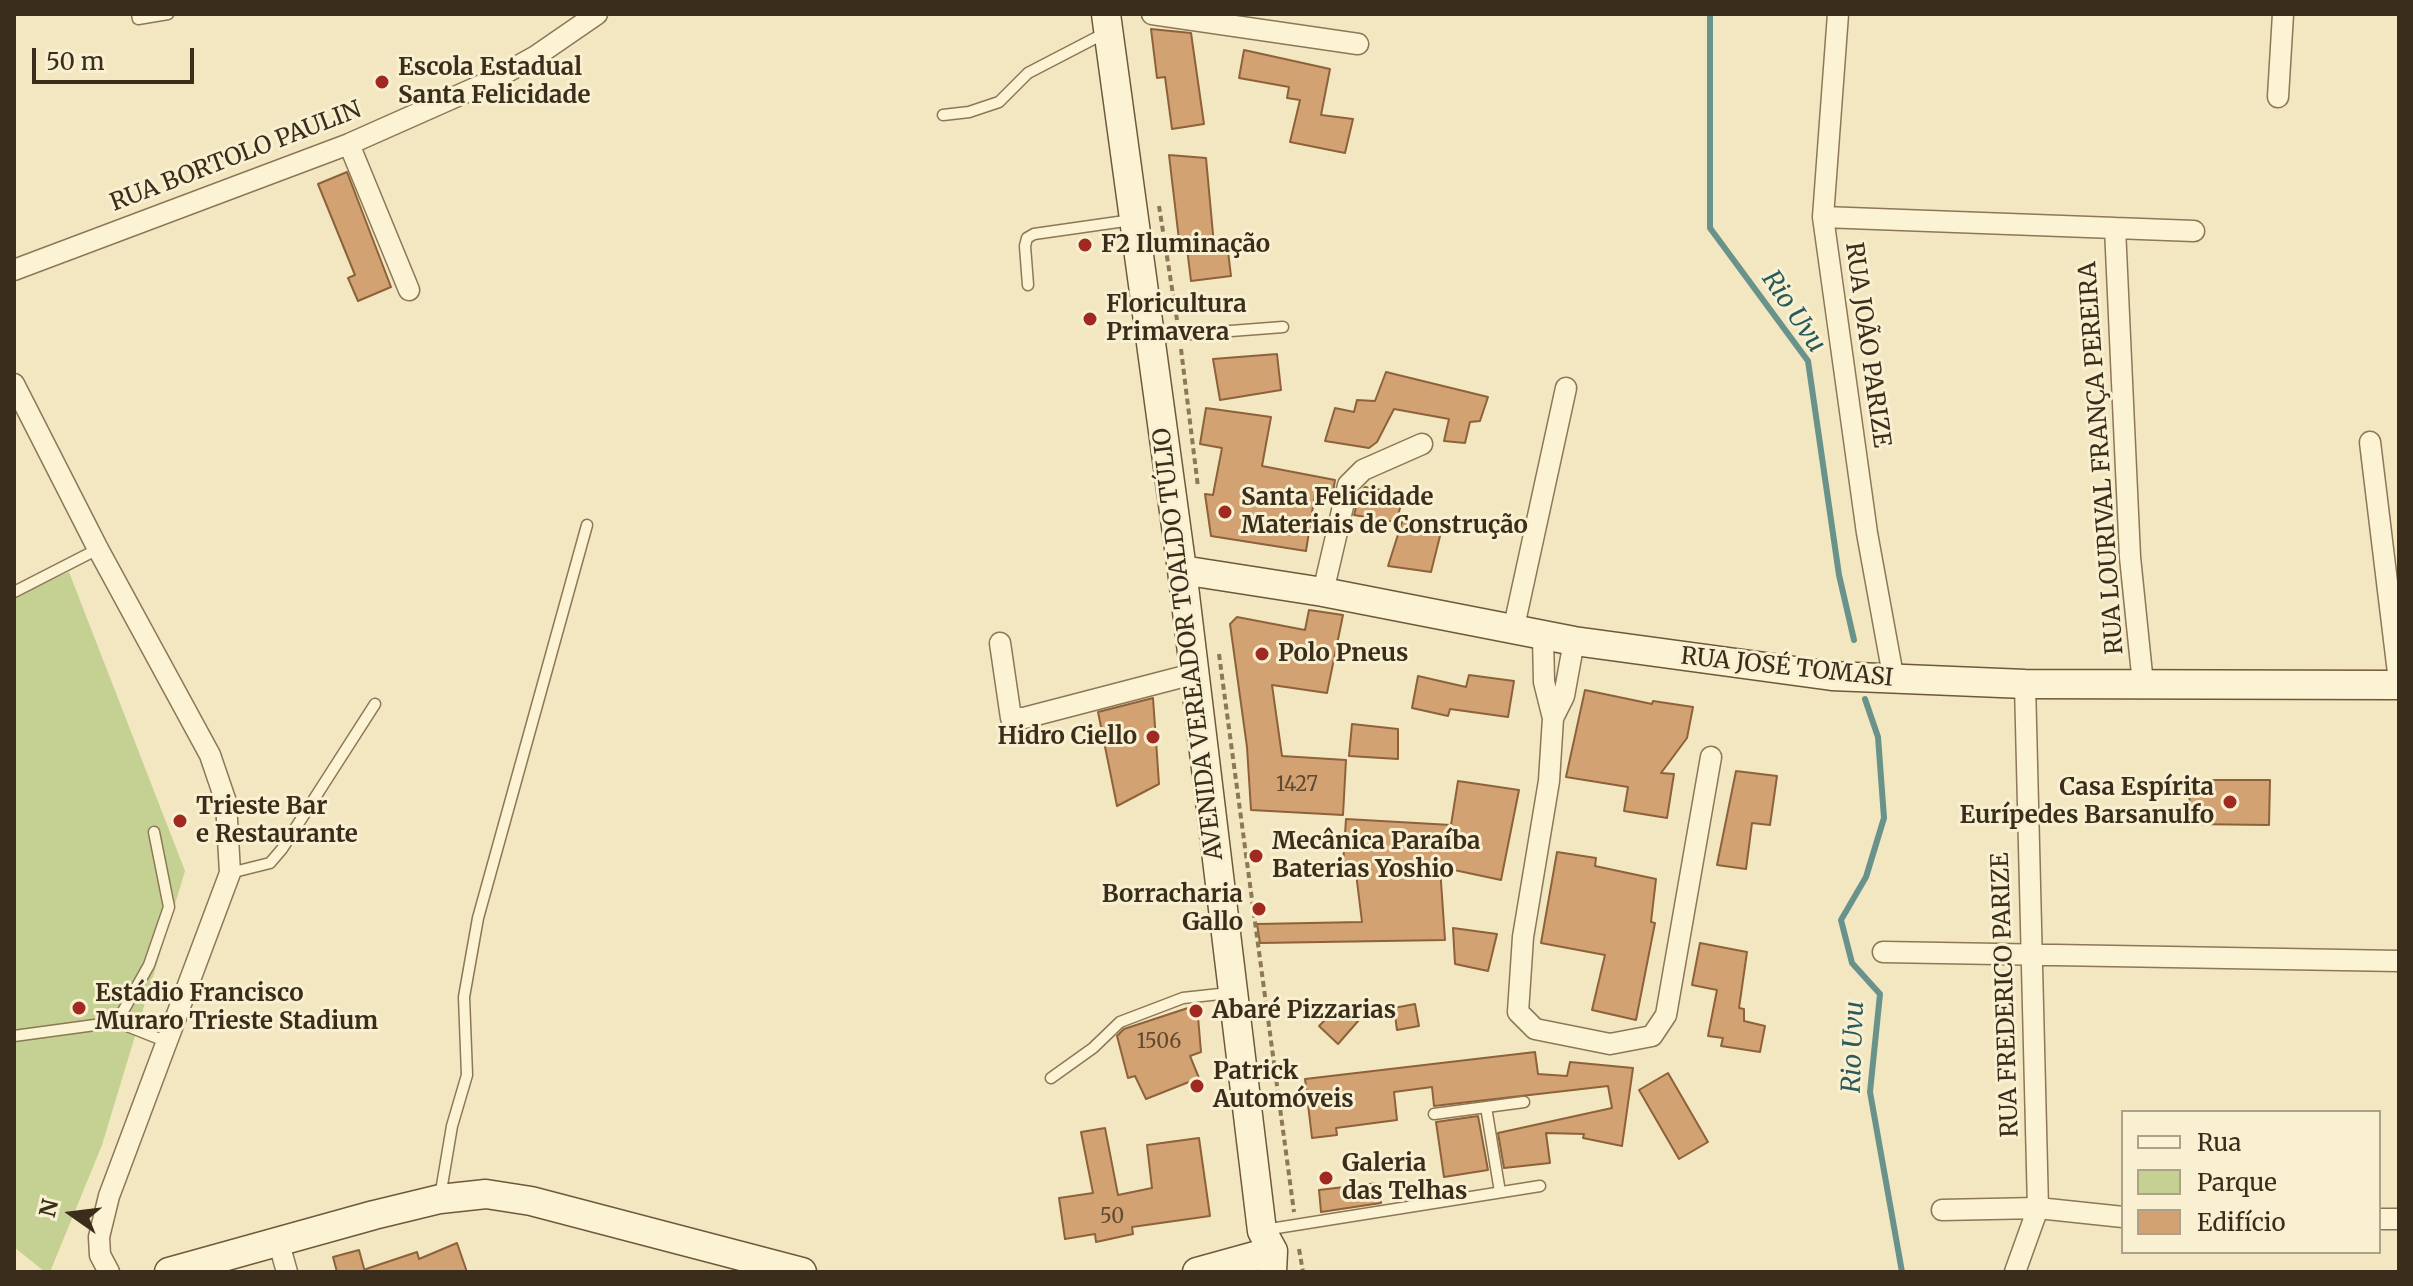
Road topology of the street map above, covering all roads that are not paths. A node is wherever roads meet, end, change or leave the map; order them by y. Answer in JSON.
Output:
{"nodes":[{"id":1,"x":137,"y":14,"type":"edge"},
{"id":2,"x":168,"y":14,"type":"edge"},
{"id":3,"x":597,"y":14,"type":"edge"},
{"id":4,"x":1152,"y":14,"type":"edge"},
{"id":5,"x":1838,"y":14,"type":"edge"},
{"id":6,"x":2283,"y":14,"type":"edge"},
{"id":7,"x":1108,"y":22,"type":"edge"},
{"id":8,"x":1358,"y":44,"type":"dead end"},
{"id":9,"x":2278,"y":97,"type":"dead end"},
{"id":10,"x":943,"y":115,"type":"dead end"},
{"id":11,"x":349,"y":144,"type":"junction"},
{"id":12,"x":1823,"y":217,"type":"junction"},
{"id":13,"x":1134,"y":219,"type":"junction"},
{"id":14,"x":2115,"y":228,"type":"junction"},
{"id":15,"x":2194,"y":231,"type":"dead end"},
{"id":16,"x":14,"y":270,"type":"edge"},
{"id":17,"x":1028,"y":285,"type":"dead end"},
{"id":18,"x":409,"y":290,"type":"dead end"},
{"id":19,"x":1283,"y":327,"type":"dead end"},
{"id":20,"x":1150,"y":338,"type":"junction"},
{"id":21,"x":14,"y":384,"type":"edge"},
{"id":22,"x":1566,"y":388,"type":"dead end"},
{"id":23,"x":2370,"y":442,"type":"dead end"},
{"id":24,"x":1422,"y":444,"type":"dead end"},
{"id":25,"x":587,"y":525,"type":"dead end"},
{"id":26,"x":98,"y":549,"type":"junction"},
{"id":27,"x":1182,"y":570,"type":"junction"},
{"id":28,"x":14,"y":592,"type":"edge"},
{"id":29,"x":1323,"y":592,"type":"junction"},
{"id":30,"x":1513,"y":631,"type":"junction"},
{"id":31,"x":1543,"y":636,"type":"junction"},
{"id":32,"x":1574,"y":641,"type":"junction"},
{"id":33,"x":1000,"y":643,"type":"dead end"},
{"id":34,"x":1193,"y":674,"type":"junction"},
{"id":35,"x":1894,"y":681,"type":"junction"},
{"id":36,"x":2399,"y":683,"type":"edge"},
{"id":37,"x":2025,"y":684,"type":"junction"},
{"id":38,"x":2143,"y":684,"type":"junction"},
{"id":39,"x":375,"y":704,"type":"dead end"},
{"id":40,"x":1553,"y":718,"type":"junction"},
{"id":41,"x":1711,"y":757,"type":"dead end"},
{"id":42,"x":154,"y":832,"type":"dead end"},
{"id":43,"x":230,"y":873,"type":"junction"},
{"id":44,"x":1883,"y":952,"type":"dead end"},
{"id":45,"x":2031,"y":957,"type":"junction"},
{"id":46,"x":2399,"y":961,"type":"edge"},
{"id":47,"x":1231,"y":993,"type":"junction"},
{"id":48,"x":117,"y":1022,"type":"junction"},
{"id":49,"x":14,"y":1036,"type":"edge"},
{"id":50,"x":165,"y":1041,"type":"junction"},
{"id":51,"x":1051,"y":1078,"type":"dead end"},
{"id":52,"x":1524,"y":1102,"type":"dead end"},
{"id":53,"x":1486,"y":1107,"type":"junction"},
{"id":54,"x":1434,"y":1114,"type":"dead end"},
{"id":55,"x":1540,"y":1186,"type":"dead end"},
{"id":56,"x":1500,"y":1192,"type":"junction"},
{"id":57,"x":440,"y":1199,"type":"junction"},
{"id":58,"x":2038,"y":1208,"type":"junction"},
{"id":59,"x":1942,"y":1210,"type":"dead end"},
{"id":60,"x":2121,"y":1217,"type":"edge"},
{"id":61,"x":278,"y":1240,"type":"junction"},
{"id":62,"x":1269,"y":1251,"type":"edge"},
{"id":63,"x":1201,"y":1271,"type":"edge"},
{"id":64,"x":109,"y":1272,"type":"edge"},
{"id":65,"x":169,"y":1272,"type":"edge"},
{"id":66,"x":287,"y":1272,"type":"edge"},
{"id":67,"x":802,"y":1272,"type":"edge"},
{"id":68,"x":2015,"y":1272,"type":"edge"}],
"edges":[{"from":1,"to":2,"type":"lane"},
{"from":3,"to":11,"type":"street","name":"RUA BORTOLO PAULIN"},
{"from":4,"to":8,"type":"street"},
{"from":5,"to":12,"type":"street","name":"RUA JOÃO PARIZE"},
{"from":6,"to":9,"type":"street"},
{"from":7,"to":10,"type":"lane"},
{"from":7,"to":13,"type":"street","name":"AVENIDA VEREADOR TOALDO TÚLIO"},
{"from":11,"to":16,"type":"street","name":"RUA BORTOLO PAULIN"},
{"from":11,"to":18,"type":"street"},
{"from":12,"to":14,"type":"street"},
{"from":12,"to":35,"type":"street","name":"RUA JOÃO PARIZE"},
{"from":13,"to":17,"type":"lane"},
{"from":13,"to":20,"type":"street","name":"AVENIDA VEREADOR TOALDO TÚLIO"},
{"from":14,"to":15,"type":"street"},
{"from":14,"to":38,"type":"street","name":"RUA LOURIVAL FRANÇA PEREIRA"},
{"from":19,"to":20,"type":"lane"},
{"from":20,"to":27,"type":"street","name":"AVENIDA VEREADOR TOALDO TÚLIO"},
{"from":21,"to":26,"type":"street"},
{"from":22,"to":30,"type":"street"},
{"from":23,"to":36,"type":"street"},
{"from":24,"to":29,"type":"street"},
{"from":25,"to":57,"type":"lane"},
{"from":26,"to":28,"type":"lane"},
{"from":26,"to":43,"type":"street"},
{"from":27,"to":29,"type":"street","name":"RUA JOSÉ TOMASI"},
{"from":27,"to":34,"type":"street","name":"AVENIDA VEREADOR TOALDO TÚLIO"},
{"from":29,"to":30,"type":"street","name":"RUA JOSÉ TOMASI"},
{"from":30,"to":31,"type":"street","name":"RUA JOSÉ TOMASI"},
{"from":31,"to":32,"type":"street","name":"RUA JOSÉ TOMASI"},
{"from":31,"to":40,"type":"street"},
{"from":32,"to":35,"type":"street","name":"RUA JOSÉ TOMASI"},
{"from":32,"to":40,"type":"street"},
{"from":33,"to":34,"type":"street"},
{"from":34,"to":47,"type":"street","name":"AVENIDA VEREADOR TOALDO TÚLIO"},
{"from":35,"to":37,"type":"street","name":"RUA JOSÉ TOMASI"},
{"from":36,"to":38,"type":"street","name":"RUA JOSÉ TOMASI"},
{"from":37,"to":38,"type":"street","name":"RUA JOSÉ TOMASI"},
{"from":37,"to":45,"type":"street","name":"RUA FREDERICO PARIZE"},
{"from":39,"to":43,"type":"lane"},
{"from":40,"to":41,"type":"street"},
{"from":42,"to":48,"type":"lane"},
{"from":43,"to":50,"type":"street"},
{"from":44,"to":45,"type":"street"},
{"from":45,"to":46,"type":"street"},
{"from":45,"to":58,"type":"street","name":"RUA FREDERICO PARIZE"},
{"from":47,"to":51,"type":"lane"},
{"from":47,"to":62,"type":"street","name":"AVENIDA VEREADOR TOALDO TÚLIO"},
{"from":48,"to":49,"type":"lane"},
{"from":48,"to":50,"type":"lane"},
{"from":50,"to":64,"type":"street"},
{"from":52,"to":53,"type":"lane"},
{"from":53,"to":54,"type":"lane"},
{"from":53,"to":56,"type":"lane"},
{"from":55,"to":56,"type":"lane"},
{"from":56,"to":62,"type":"lane"},
{"from":57,"to":61,"type":"street"},
{"from":57,"to":67,"type":"street"},
{"from":58,"to":59,"type":"street"},
{"from":58,"to":60,"type":"street"},
{"from":58,"to":68,"type":"street"},
{"from":61,"to":65,"type":"street"},
{"from":61,"to":66,"type":"street"},
{"from":62,"to":63,"type":"street"}]}
